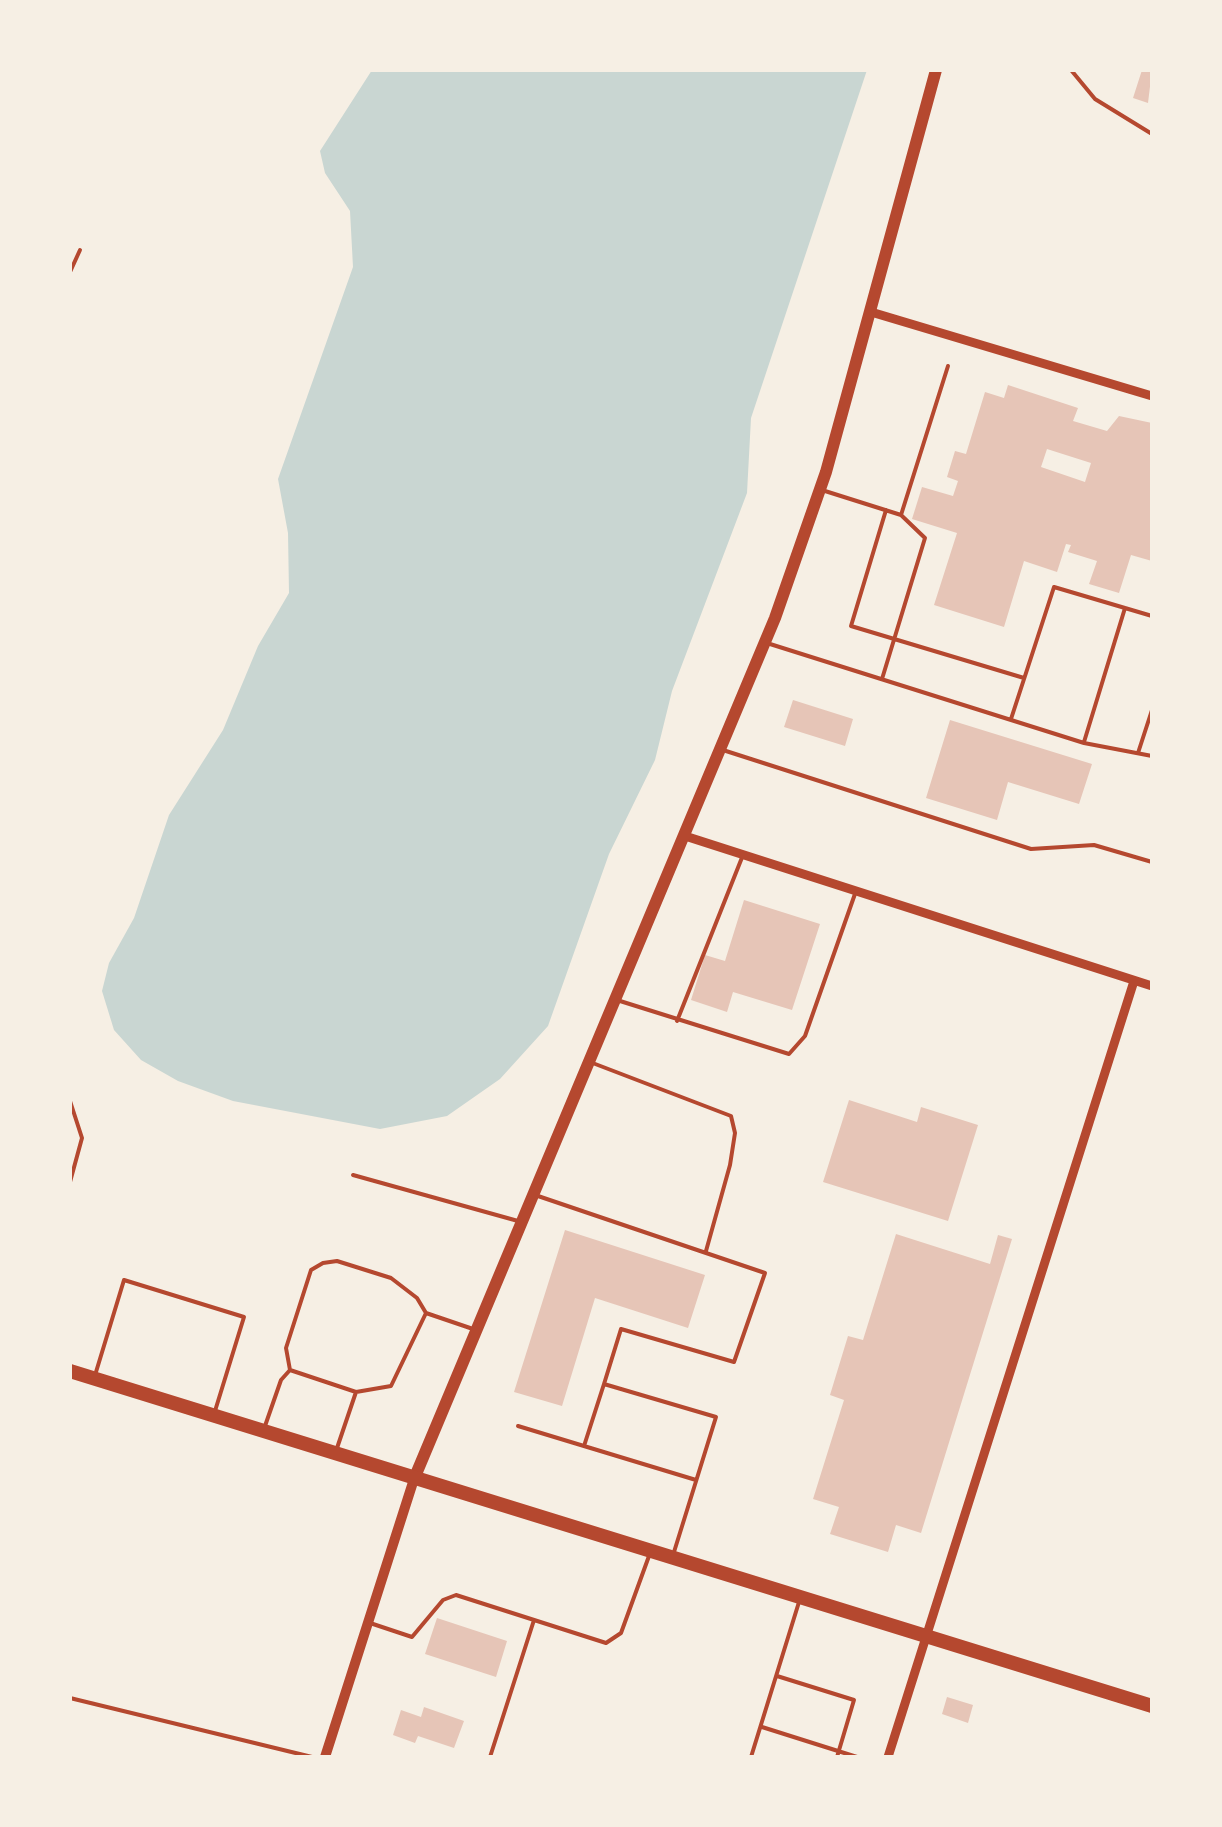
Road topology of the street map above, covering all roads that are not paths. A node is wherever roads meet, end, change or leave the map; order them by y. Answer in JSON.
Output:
{"nodes":[{"id":1,"x":936,"y":70,"type":"edge"},
{"id":2,"x":1071,"y":70,"type":"edge"},
{"id":3,"x":1152,"y":134,"type":"edge"},
{"id":4,"x":80,"y":250,"type":"dead end"},
{"id":5,"x":70,"y":272,"type":"edge"},
{"id":6,"x":871,"y":312,"type":"junction"},
{"id":7,"x":948,"y":366,"type":"dead end"},
{"id":8,"x":1152,"y":396,"type":"edge"},
{"id":9,"x":820,"y":490,"type":"junction"},
{"id":10,"x":886,"y":510,"type":"junction"},
{"id":11,"x":902,"y":515,"type":"junction"},
{"id":12,"x":1126,"y":608,"type":"junction"},
{"id":13,"x":1152,"y":616,"type":"edge"},
{"id":14,"x":894,"y":638,"type":"junction"},
{"id":15,"x":765,"y":642,"type":"junction"},
{"id":16,"x":882,"y":678,"type":"junction"},
{"id":17,"x":1024,"y":678,"type":"junction"},
{"id":18,"x":1152,"y":710,"type":"edge"},
{"id":19,"x":1011,"y":719,"type":"junction"},
{"id":20,"x":1084,"y":742,"type":"junction"},
{"id":21,"x":721,"y":750,"type":"junction"},
{"id":22,"x":1138,"y":753,"type":"junction"},
{"id":23,"x":1152,"y":756,"type":"edge"},
{"id":24,"x":685,"y":836,"type":"junction"},
{"id":25,"x":743,"y":855,"type":"junction"},
{"id":26,"x":1152,"y":862,"type":"edge"},
{"id":27,"x":856,"y":891,"type":"junction"},
{"id":28,"x":1134,"y":981,"type":"junction"},
{"id":29,"x":1152,"y":986,"type":"edge"},
{"id":30,"x":616,"y":1000,"type":"junction"},
{"id":31,"x":677,"y":1021,"type":"junction"},
{"id":32,"x":590,"y":1062,"type":"junction"},
{"id":33,"x":70,"y":1102,"type":"edge"},
{"id":34,"x":353,"y":1175,"type":"dead end"},
{"id":35,"x":70,"y":1182,"type":"edge"},
{"id":36,"x":534,"y":1195,"type":"junction"},
{"id":37,"x":523,"y":1222,"type":"junction"},
{"id":38,"x":705,"y":1253,"type":"junction"},
{"id":39,"x":426,"y":1313,"type":"junction"},
{"id":40,"x":477,"y":1331,"type":"junction"},
{"id":41,"x":70,"y":1370,"type":"edge"},
{"id":42,"x":290,"y":1370,"type":"junction"},
{"id":43,"x":94,"y":1378,"type":"junction"},
{"id":44,"x":604,"y":1384,"type":"junction"},
{"id":45,"x":356,"y":1392,"type":"junction"},
{"id":46,"x":214,"y":1416,"type":"junction"},
{"id":47,"x":518,"y":1426,"type":"dead end"},
{"id":48,"x":263,"y":1432,"type":"junction"},
{"id":49,"x":584,"y":1448,"type":"junction"},
{"id":50,"x":335,"y":1454,"type":"junction"},
{"id":51,"x":414,"y":1479,"type":"junction"},
{"id":52,"x":696,"y":1481,"type":"junction"},
{"id":53,"x":650,"y":1552,"type":"junction"},
{"id":54,"x":672,"y":1559,"type":"junction"},
{"id":55,"x":800,"y":1598,"type":"junction"},
{"id":56,"x":534,"y":1620,"type":"junction"},
{"id":57,"x":368,"y":1622,"type":"junction"},
{"id":58,"x":928,"y":1636,"type":"junction"},
{"id":59,"x":776,"y":1676,"type":"junction"},
{"id":60,"x":70,"y":1698,"type":"edge"},
{"id":61,"x":1152,"y":1706,"type":"edge"},
{"id":62,"x":760,"y":1727,"type":"junction"},
{"id":63,"x":838,"y":1754,"type":"edge"},
{"id":64,"x":312,"y":1757,"type":"edge"},
{"id":65,"x":325,"y":1757,"type":"edge"},
{"id":66,"x":490,"y":1757,"type":"edge"},
{"id":67,"x":751,"y":1757,"type":"edge"},
{"id":68,"x":858,"y":1757,"type":"edge"},
{"id":69,"x":888,"y":1757,"type":"edge"}],
"edges":[{"from":1,"to":6,"type":"main road"},
{"from":2,"to":3,"type":"lane"},
{"from":4,"to":5,"type":"lane"},
{"from":6,"to":8,"type":"street"},
{"from":6,"to":9,"type":"main road"},
{"from":7,"to":11,"type":"lane"},
{"from":9,"to":10,"type":"lane"},
{"from":9,"to":15,"type":"main road"},
{"from":10,"to":11,"type":"lane"},
{"from":10,"to":14,"type":"lane"},
{"from":11,"to":14,"type":"lane"},
{"from":12,"to":13,"type":"lane"},
{"from":12,"to":17,"type":"lane"},
{"from":12,"to":20,"type":"lane"},
{"from":14,"to":16,"type":"lane"},
{"from":14,"to":17,"type":"lane"},
{"from":15,"to":16,"type":"lane"},
{"from":15,"to":21,"type":"main road"},
{"from":16,"to":19,"type":"lane"},
{"from":17,"to":19,"type":"lane"},
{"from":18,"to":22,"type":"lane"},
{"from":19,"to":20,"type":"lane"},
{"from":20,"to":22,"type":"lane"},
{"from":21,"to":24,"type":"main road"},
{"from":21,"to":26,"type":"lane"},
{"from":22,"to":23,"type":"lane"},
{"from":24,"to":25,"type":"street"},
{"from":24,"to":30,"type":"main road"},
{"from":25,"to":27,"type":"street"},
{"from":25,"to":31,"type":"lane"},
{"from":27,"to":28,"type":"street"},
{"from":27,"to":31,"type":"lane"},
{"from":28,"to":29,"type":"street"},
{"from":28,"to":58,"type":"street"},
{"from":30,"to":31,"type":"lane"},
{"from":30,"to":32,"type":"main road"},
{"from":32,"to":36,"type":"main road"},
{"from":32,"to":38,"type":"lane"},
{"from":33,"to":35,"type":"lane"},
{"from":34,"to":37,"type":"lane"},
{"from":36,"to":37,"type":"main road"},
{"from":36,"to":38,"type":"lane"},
{"from":37,"to":40,"type":"main road"},
{"from":38,"to":44,"type":"lane"},
{"from":39,"to":40,"type":"lane"},
{"from":39,"to":42,"type":"lane"},
{"from":39,"to":45,"type":"lane"},
{"from":40,"to":51,"type":"main road"},
{"from":41,"to":43,"type":"main road"},
{"from":42,"to":45,"type":"lane"},
{"from":42,"to":48,"type":"lane"},
{"from":43,"to":46,"type":"main road"},
{"from":43,"to":46,"type":"lane"},
{"from":44,"to":49,"type":"lane"},
{"from":44,"to":52,"type":"lane"},
{"from":45,"to":50,"type":"lane"},
{"from":46,"to":48,"type":"main road"},
{"from":47,"to":49,"type":"lane"},
{"from":48,"to":50,"type":"main road"},
{"from":49,"to":52,"type":"lane"},
{"from":50,"to":51,"type":"main road"},
{"from":51,"to":53,"type":"main road"},
{"from":51,"to":57,"type":"street"},
{"from":52,"to":54,"type":"lane"},
{"from":53,"to":54,"type":"main road"},
{"from":53,"to":56,"type":"lane"},
{"from":54,"to":55,"type":"main road"},
{"from":55,"to":58,"type":"main road"},
{"from":55,"to":59,"type":"lane"},
{"from":56,"to":57,"type":"lane"},
{"from":56,"to":66,"type":"lane"},
{"from":57,"to":65,"type":"street"},
{"from":58,"to":61,"type":"main road"},
{"from":58,"to":69,"type":"street"},
{"from":59,"to":62,"type":"lane"},
{"from":59,"to":63,"type":"lane"},
{"from":60,"to":64,"type":"lane"},
{"from":62,"to":63,"type":"lane"},
{"from":62,"to":67,"type":"lane"},
{"from":63,"to":68,"type":"lane"}]}
